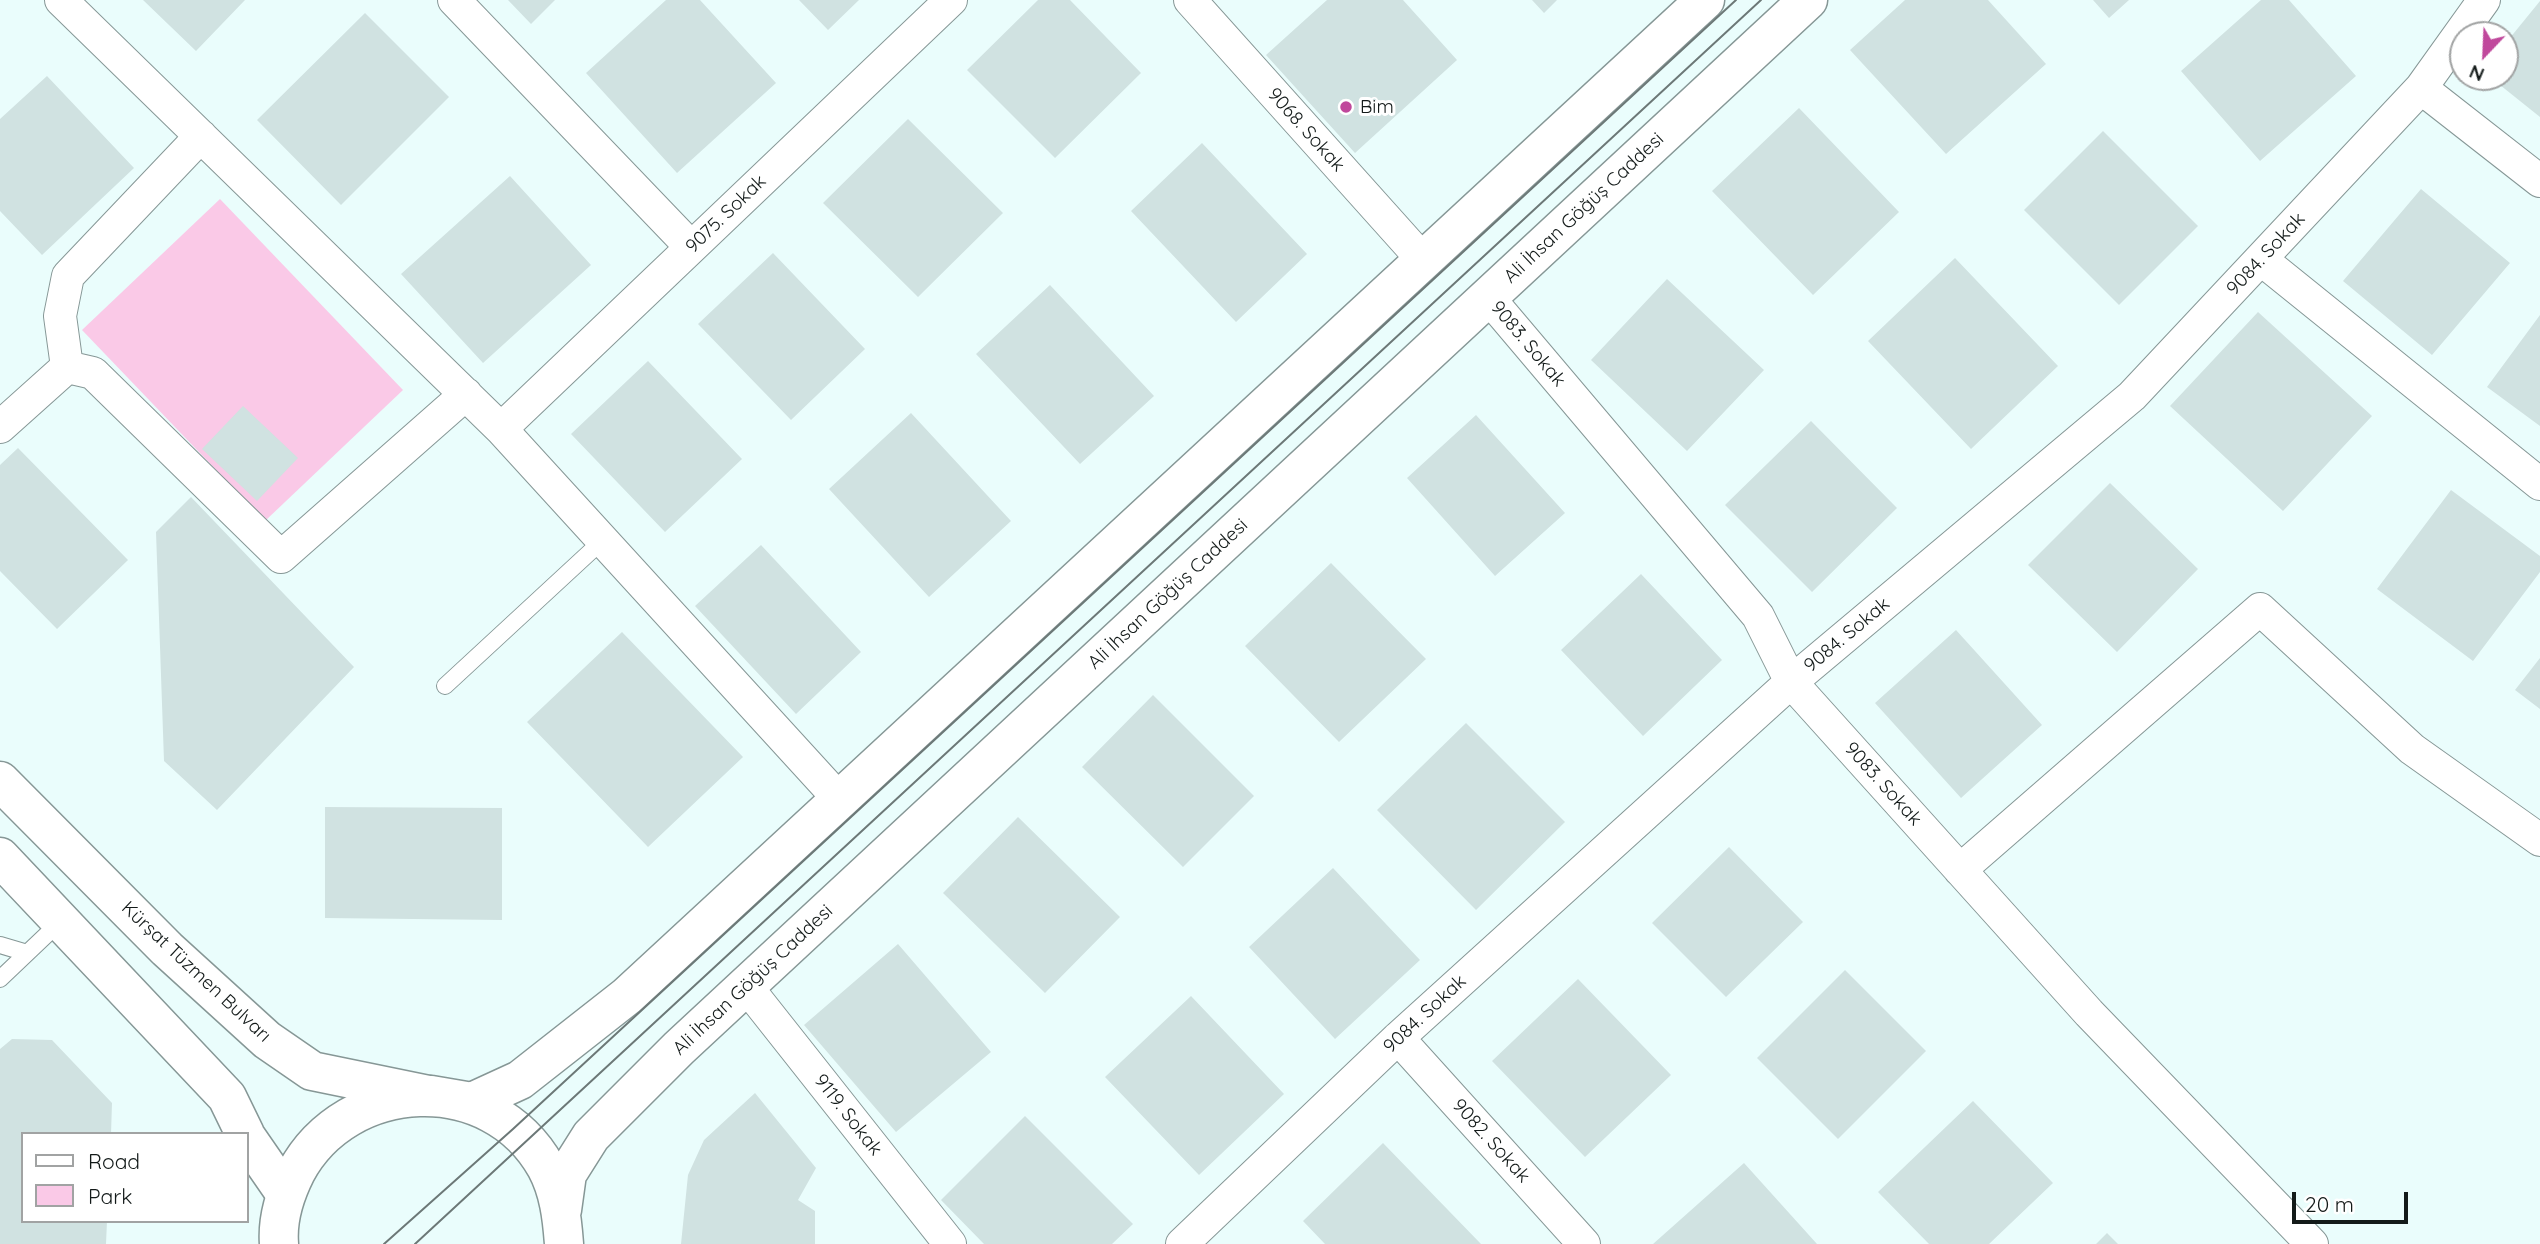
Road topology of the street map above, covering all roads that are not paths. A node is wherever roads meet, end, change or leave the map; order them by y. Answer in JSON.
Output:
{"nodes":[{"id":1,"x":61,"y":0,"type":"edge"},
{"id":2,"x":454,"y":0,"type":"edge"},
{"id":3,"x":951,"y":0,"type":"edge"},
{"id":4,"x":1190,"y":0,"type":"edge"},
{"id":5,"x":1705,"y":0,"type":"edge"},
{"id":6,"x":1808,"y":0,"type":"edge"},
{"id":7,"x":2483,"y":0,"type":"edge"},
{"id":8,"x":2421,"y":88,"type":"junction"},
{"id":9,"x":201,"y":136,"type":"junction"},
{"id":10,"x":2540,"y":181,"type":"edge"},
{"id":11,"x":691,"y":247,"type":"junction"},
{"id":12,"x":1423,"y":260,"type":"junction"},
{"id":13,"x":2262,"y":260,"type":"junction"},
{"id":14,"x":1488,"y":296,"type":"junction"},
{"id":15,"x":67,"y":367,"type":"junction"},
{"id":16,"x":466,"y":394,"type":"junction"},
{"id":17,"x":0,"y":426,"type":"edge"},
{"id":18,"x":501,"y":429,"type":"junction"},
{"id":19,"x":2540,"y":484,"type":"edge"},
{"id":20,"x":603,"y":540,"type":"junction"},
{"id":21,"x":1791,"y":682,"type":"junction"},
{"id":22,"x":445,"y":686,"type":"dead end"},
{"id":23,"x":0,"y":781,"type":"edge"},
{"id":24,"x":840,"y":800,"type":"junction"},
{"id":25,"x":2540,"y":840,"type":"edge"},
{"id":26,"x":0,"y":857,"type":"edge"},
{"id":27,"x":1960,"y":870,"type":"junction"},
{"id":28,"x":61,"y":921,"type":"junction"},
{"id":29,"x":0,"y":946,"type":"edge"},
{"id":30,"x":27,"y":953,"type":"junction"},
{"id":31,"x":0,"y":979,"type":"edge"},
{"id":32,"x":746,"y":986,"type":"junction"},
{"id":33,"x":1398,"y":1038,"type":"junction"},
{"id":34,"x":431,"y":1095,"type":"junction"},
{"id":35,"x":244,"y":1132,"type":"edge"},
{"id":36,"x":248,"y":1139,"type":"edge"},
{"id":37,"x":285,"y":1193,"type":"junction"},
{"id":38,"x":563,"y":1227,"type":"edge"},
{"id":39,"x":1571,"y":1240,"type":"edge"},
{"id":40,"x":278,"y":1243,"type":"edge"},
{"id":41,"x":950,"y":1244,"type":"edge"},
{"id":42,"x":1182,"y":1244,"type":"edge"},
{"id":43,"x":2312,"y":1244,"type":"edge"}],
"edges":[{"from":1,"to":9,"type":"street"},
{"from":2,"to":11,"type":"street"},
{"from":3,"to":11,"type":"street","name":"9075. Sokak"},
{"from":4,"to":12,"type":"street","name":"9068. Sokak"},
{"from":5,"to":12,"type":"main road"},
{"from":6,"to":14,"type":"main road","name":"Ali İhsan Göğüş Caddesi"},
{"from":7,"to":8,"type":"street","name":"9084. Sokak"},
{"from":8,"to":10,"type":"street"},
{"from":8,"to":13,"type":"street","name":"9084. Sokak"},
{"from":9,"to":15,"type":"street"},
{"from":9,"to":16,"type":"street"},
{"from":11,"to":18,"type":"street","name":"9075. Sokak"},
{"from":12,"to":24,"type":"main road"},
{"from":13,"to":19,"type":"street"},
{"from":13,"to":21,"type":"street","name":"9084. Sokak"},
{"from":14,"to":21,"type":"street","name":"9083. Sokak"},
{"from":14,"to":32,"type":"main road","name":"Ali İhsan Göğüş Caddesi"},
{"from":15,"to":16,"type":"street"},
{"from":15,"to":17,"type":"street"},
{"from":16,"to":18,"type":"street"},
{"from":18,"to":20,"type":"street"},
{"from":20,"to":22,"type":"lane"},
{"from":20,"to":24,"type":"street"},
{"from":21,"to":27,"type":"street","name":"9083. Sokak"},
{"from":21,"to":33,"type":"street","name":"9084. Sokak"},
{"from":23,"to":34,"type":"main road","name":"Kürşat Tüzmen Bulvarı"},
{"from":24,"to":34,"type":"main road"},
{"from":25,"to":27,"type":"street"},
{"from":26,"to":28,"type":"main road"},
{"from":27,"to":43,"type":"street","name":"9083. Sokak"},
{"from":28,"to":30,"type":"lane"},
{"from":28,"to":35,"type":"main road"},
{"from":29,"to":30,"type":"lane"},
{"from":30,"to":31,"type":"lane"},
{"from":32,"to":38,"type":"main road","name":"Ali İhsan Göğüş Caddesi"},
{"from":32,"to":41,"type":"street","name":"9119. Sokak"},
{"from":33,"to":39,"type":"street","name":"9082. Sokak"},
{"from":33,"to":42,"type":"street","name":"9084. Sokak"},
{"from":34,"to":37,"type":"main road"},
{"from":34,"to":38,"type":"main road"},
{"from":36,"to":37,"type":"main road"},
{"from":37,"to":40,"type":"main road"}]}
